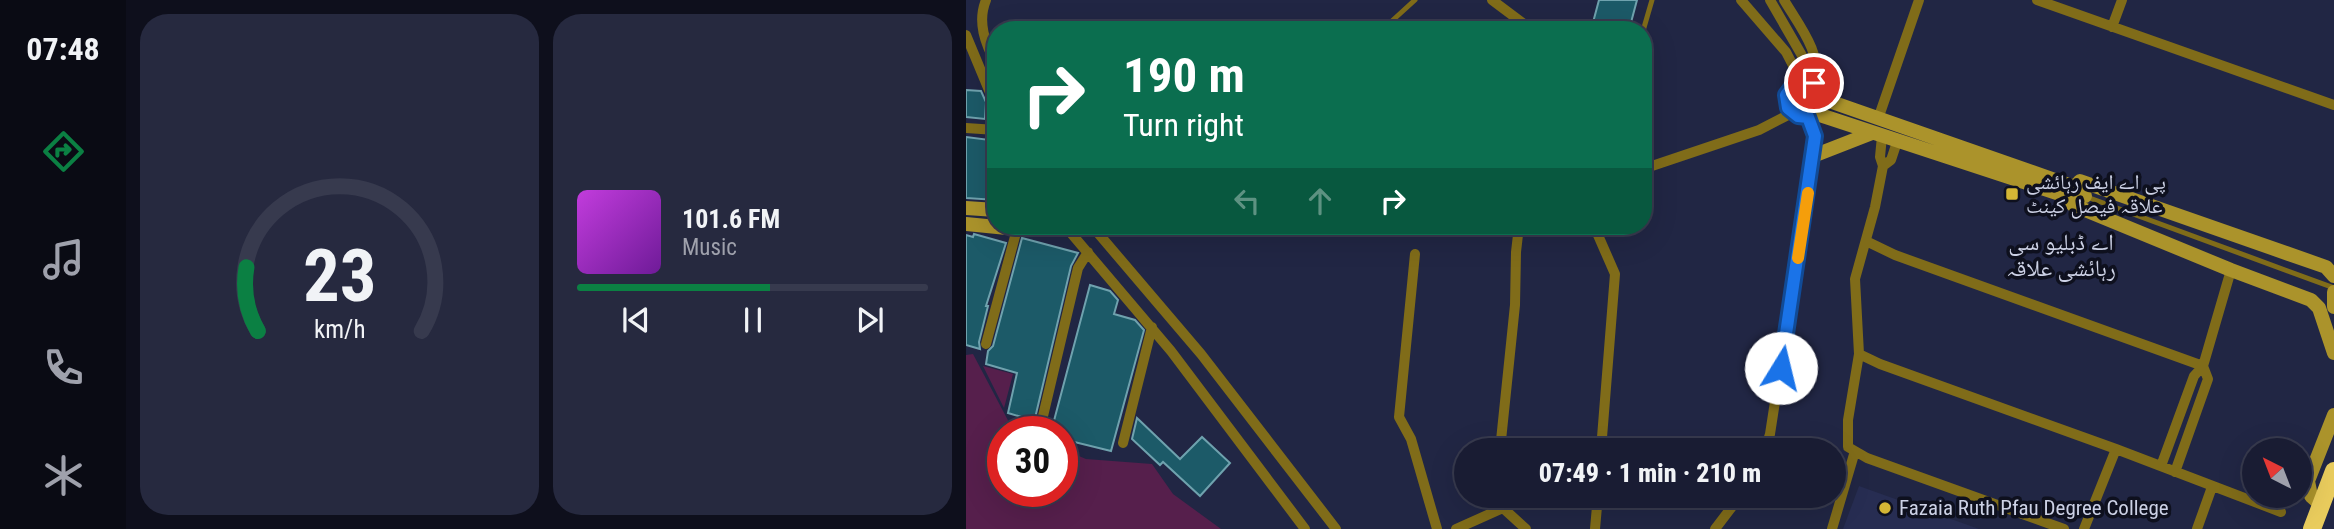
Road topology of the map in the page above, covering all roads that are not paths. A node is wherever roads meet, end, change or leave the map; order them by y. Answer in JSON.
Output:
{"nodes":[{"id":1,"x":986,"y":0,"type":"edge"},
{"id":2,"x":1415,"y":0,"type":"edge"},
{"id":3,"x":1492,"y":0,"type":"edge"},
{"id":4,"x":1652,"y":0,"type":"edge"},
{"id":5,"x":1741,"y":0,"type":"edge"},
{"id":6,"x":1770,"y":0,"type":"edge"},
{"id":7,"x":1784,"y":0,"type":"edge"},
{"id":8,"x":1919,"y":0,"type":"edge"},
{"id":9,"x":2037,"y":0,"type":"edge"},
{"id":10,"x":2122,"y":0,"type":"edge"},
{"id":11,"x":1392,"y":21,"type":"edge"},
{"id":12,"x":1520,"y":21,"type":"edge"},
{"id":13,"x":1646,"y":21,"type":"edge"},
{"id":14,"x":2112,"y":27,"type":"junction"},
{"id":15,"x":966,"y":35,"type":"edge"},
{"id":16,"x":987,"y":46,"type":"edge"},
{"id":17,"x":970,"y":54,"type":"edge"},
{"id":18,"x":1807,"y":82,"type":"junction"},
{"id":19,"x":987,"y":89,"type":"edge"},
{"id":20,"x":2334,"y":105,"type":"edge"},
{"id":21,"x":1792,"y":113,"type":"junction"},
{"id":22,"x":1808,"y":117,"type":"junction"},
{"id":23,"x":966,"y":128,"type":"edge"},
{"id":24,"x":987,"y":129,"type":"edge"},
{"id":25,"x":1877,"y":130,"type":"junction"},
{"id":26,"x":1897,"y":142,"type":"junction"},
{"id":27,"x":1937,"y":147,"type":"junction"},
{"id":28,"x":1813,"y":156,"type":"junction"},
{"id":29,"x":1652,"y":166,"type":"edge"},
{"id":30,"x":1883,"y":166,"type":"junction"},
{"id":31,"x":2082,"y":196,"type":"junction"},
{"id":32,"x":966,"y":208,"type":"edge"},
{"id":33,"x":987,"y":209,"type":"edge"},
{"id":34,"x":966,"y":224,"type":"edge"},
{"id":35,"x":987,"y":226,"type":"edge"},
{"id":36,"x":1015,"y":235,"type":"edge"},
{"id":37,"x":1073,"y":235,"type":"edge"},
{"id":38,"x":1100,"y":235,"type":"edge"},
{"id":39,"x":1518,"y":235,"type":"edge"},
{"id":40,"x":1598,"y":235,"type":"edge"},
{"id":41,"x":1866,"y":241,"type":"junction"},
{"id":42,"x":1088,"y":252,"type":"junction"},
{"id":43,"x":1415,"y":254,"type":"dead end"},
{"id":44,"x":2231,"y":270,"type":"junction"},
{"id":45,"x":2334,"y":276,"type":"edge"},
{"id":46,"x":2334,"y":290,"type":"edge"},
{"id":47,"x":2334,"y":307,"type":"edge"},
{"id":48,"x":1152,"y":327,"type":"junction"},
{"id":49,"x":986,"y":344,"type":"dead end"},
{"id":50,"x":2334,"y":353,"type":"edge"},
{"id":51,"x":1859,"y":354,"type":"junction"},
{"id":52,"x":2203,"y":366,"type":"junction"},
{"id":53,"x":2334,"y":415,"type":"edge"},
{"id":54,"x":1043,"y":416,"type":"dead end"},
{"id":55,"x":1501,"y":438,"type":"edge"},
{"id":56,"x":1602,"y":438,"type":"edge"},
{"id":57,"x":1769,"y":438,"type":"edge"},
{"id":58,"x":1123,"y":443,"type":"dead end"},
{"id":59,"x":2116,"y":449,"type":"junction"},
{"id":60,"x":1855,"y":451,"type":"junction"},
{"id":61,"x":2161,"y":466,"type":"junction"},
{"id":62,"x":2334,"y":471,"type":"edge"},
{"id":63,"x":2175,"y":472,"type":"junction"},
{"id":64,"x":2212,"y":487,"type":"junction"},
{"id":65,"x":2320,"y":504,"type":"junction"},
{"id":66,"x":1503,"y":508,"type":"joint"},
{"id":67,"x":1597,"y":508,"type":"edge"},
{"id":68,"x":1731,"y":508,"type":"edge"},
{"id":69,"x":2281,"y":512,"type":"dead end"},
{"id":70,"x":1305,"y":529,"type":"edge"},
{"id":71,"x":1336,"y":529,"type":"edge"},
{"id":72,"x":1437,"y":529,"type":"edge"},
{"id":73,"x":1456,"y":529,"type":"edge"},
{"id":74,"x":1526,"y":529,"type":"edge"},
{"id":75,"x":1595,"y":529,"type":"edge"},
{"id":76,"x":1715,"y":529,"type":"edge"},
{"id":77,"x":1832,"y":529,"type":"edge"},
{"id":78,"x":2064,"y":529,"type":"edge"},
{"id":79,"x":2084,"y":529,"type":"edge"},
{"id":80,"x":2197,"y":529,"type":"edge"},
{"id":81,"x":2312,"y":529,"type":"edge"}],
"edges":[{"from":1,"to":16,"type":"street"},
{"from":2,"to":11,"type":"lane"},
{"from":3,"to":12,"type":"street"},
{"from":4,"to":13,"type":"lane"},
{"from":5,"to":18,"type":"street"},
{"from":6,"to":18,"type":"street"},
{"from":7,"to":18,"type":"street"},
{"from":8,"to":25,"type":"street"},
{"from":9,"to":14,"type":"street"},
{"from":10,"to":14,"type":"street"},
{"from":14,"to":20,"type":"street"},
{"from":15,"to":17,"type":"street"},
{"from":17,"to":19,"type":"street"},
{"from":18,"to":21,"type":"street"},
{"from":18,"to":25,"type":"street"},
{"from":21,"to":22,"type":"street"},
{"from":21,"to":29,"type":"street"},
{"from":22,"to":25,"type":"street"},
{"from":22,"to":28,"type":"street"},
{"from":23,"to":24,"type":"street"},
{"from":25,"to":26,"type":"street"},
{"from":25,"to":27,"type":"street"},
{"from":25,"to":28,"type":"street"},
{"from":25,"to":30,"type":"street"},
{"from":26,"to":27,"type":"street"},
{"from":26,"to":30,"type":"street"},
{"from":27,"to":31,"type":"street"},
{"from":28,"to":57,"type":"street"},
{"from":30,"to":41,"type":"street"},
{"from":31,"to":44,"type":"street"},
{"from":31,"to":45,"type":"street"},
{"from":31,"to":46,"type":"lane"},
{"from":32,"to":33,"type":"street"},
{"from":34,"to":35,"type":"street"},
{"from":36,"to":49,"type":"street"},
{"from":37,"to":42,"type":"street"},
{"from":38,"to":71,"type":"street"},
{"from":39,"to":55,"type":"street"},
{"from":40,"to":56,"type":"street"},
{"from":41,"to":51,"type":"street"},
{"from":41,"to":52,"type":"street"},
{"from":42,"to":48,"type":"street"},
{"from":42,"to":54,"type":"street"},
{"from":43,"to":72,"type":"street"},
{"from":44,"to":50,"type":"street"},
{"from":44,"to":52,"type":"street"},
{"from":46,"to":47,"type":"street"},
{"from":48,"to":58,"type":"street"},
{"from":48,"to":70,"type":"street"},
{"from":51,"to":59,"type":"street"},
{"from":51,"to":60,"type":"street"},
{"from":52,"to":61,"type":"street"},
{"from":52,"to":63,"type":"street"},
{"from":53,"to":65,"type":"street"},
{"from":59,"to":61,"type":"street"},
{"from":59,"to":79,"type":"street"},
{"from":60,"to":77,"type":"street"},
{"from":60,"to":78,"type":"street"},
{"from":61,"to":63,"type":"street"},
{"from":62,"to":65,"type":"highway"},
{"from":63,"to":64,"type":"street"},
{"from":64,"to":69,"type":"street"},
{"from":64,"to":80,"type":"street"},
{"from":65,"to":81,"type":"highway"},
{"from":66,"to":73,"type":"street"},
{"from":66,"to":74,"type":"street"},
{"from":67,"to":75,"type":"street"},
{"from":68,"to":76,"type":"street"}]}
